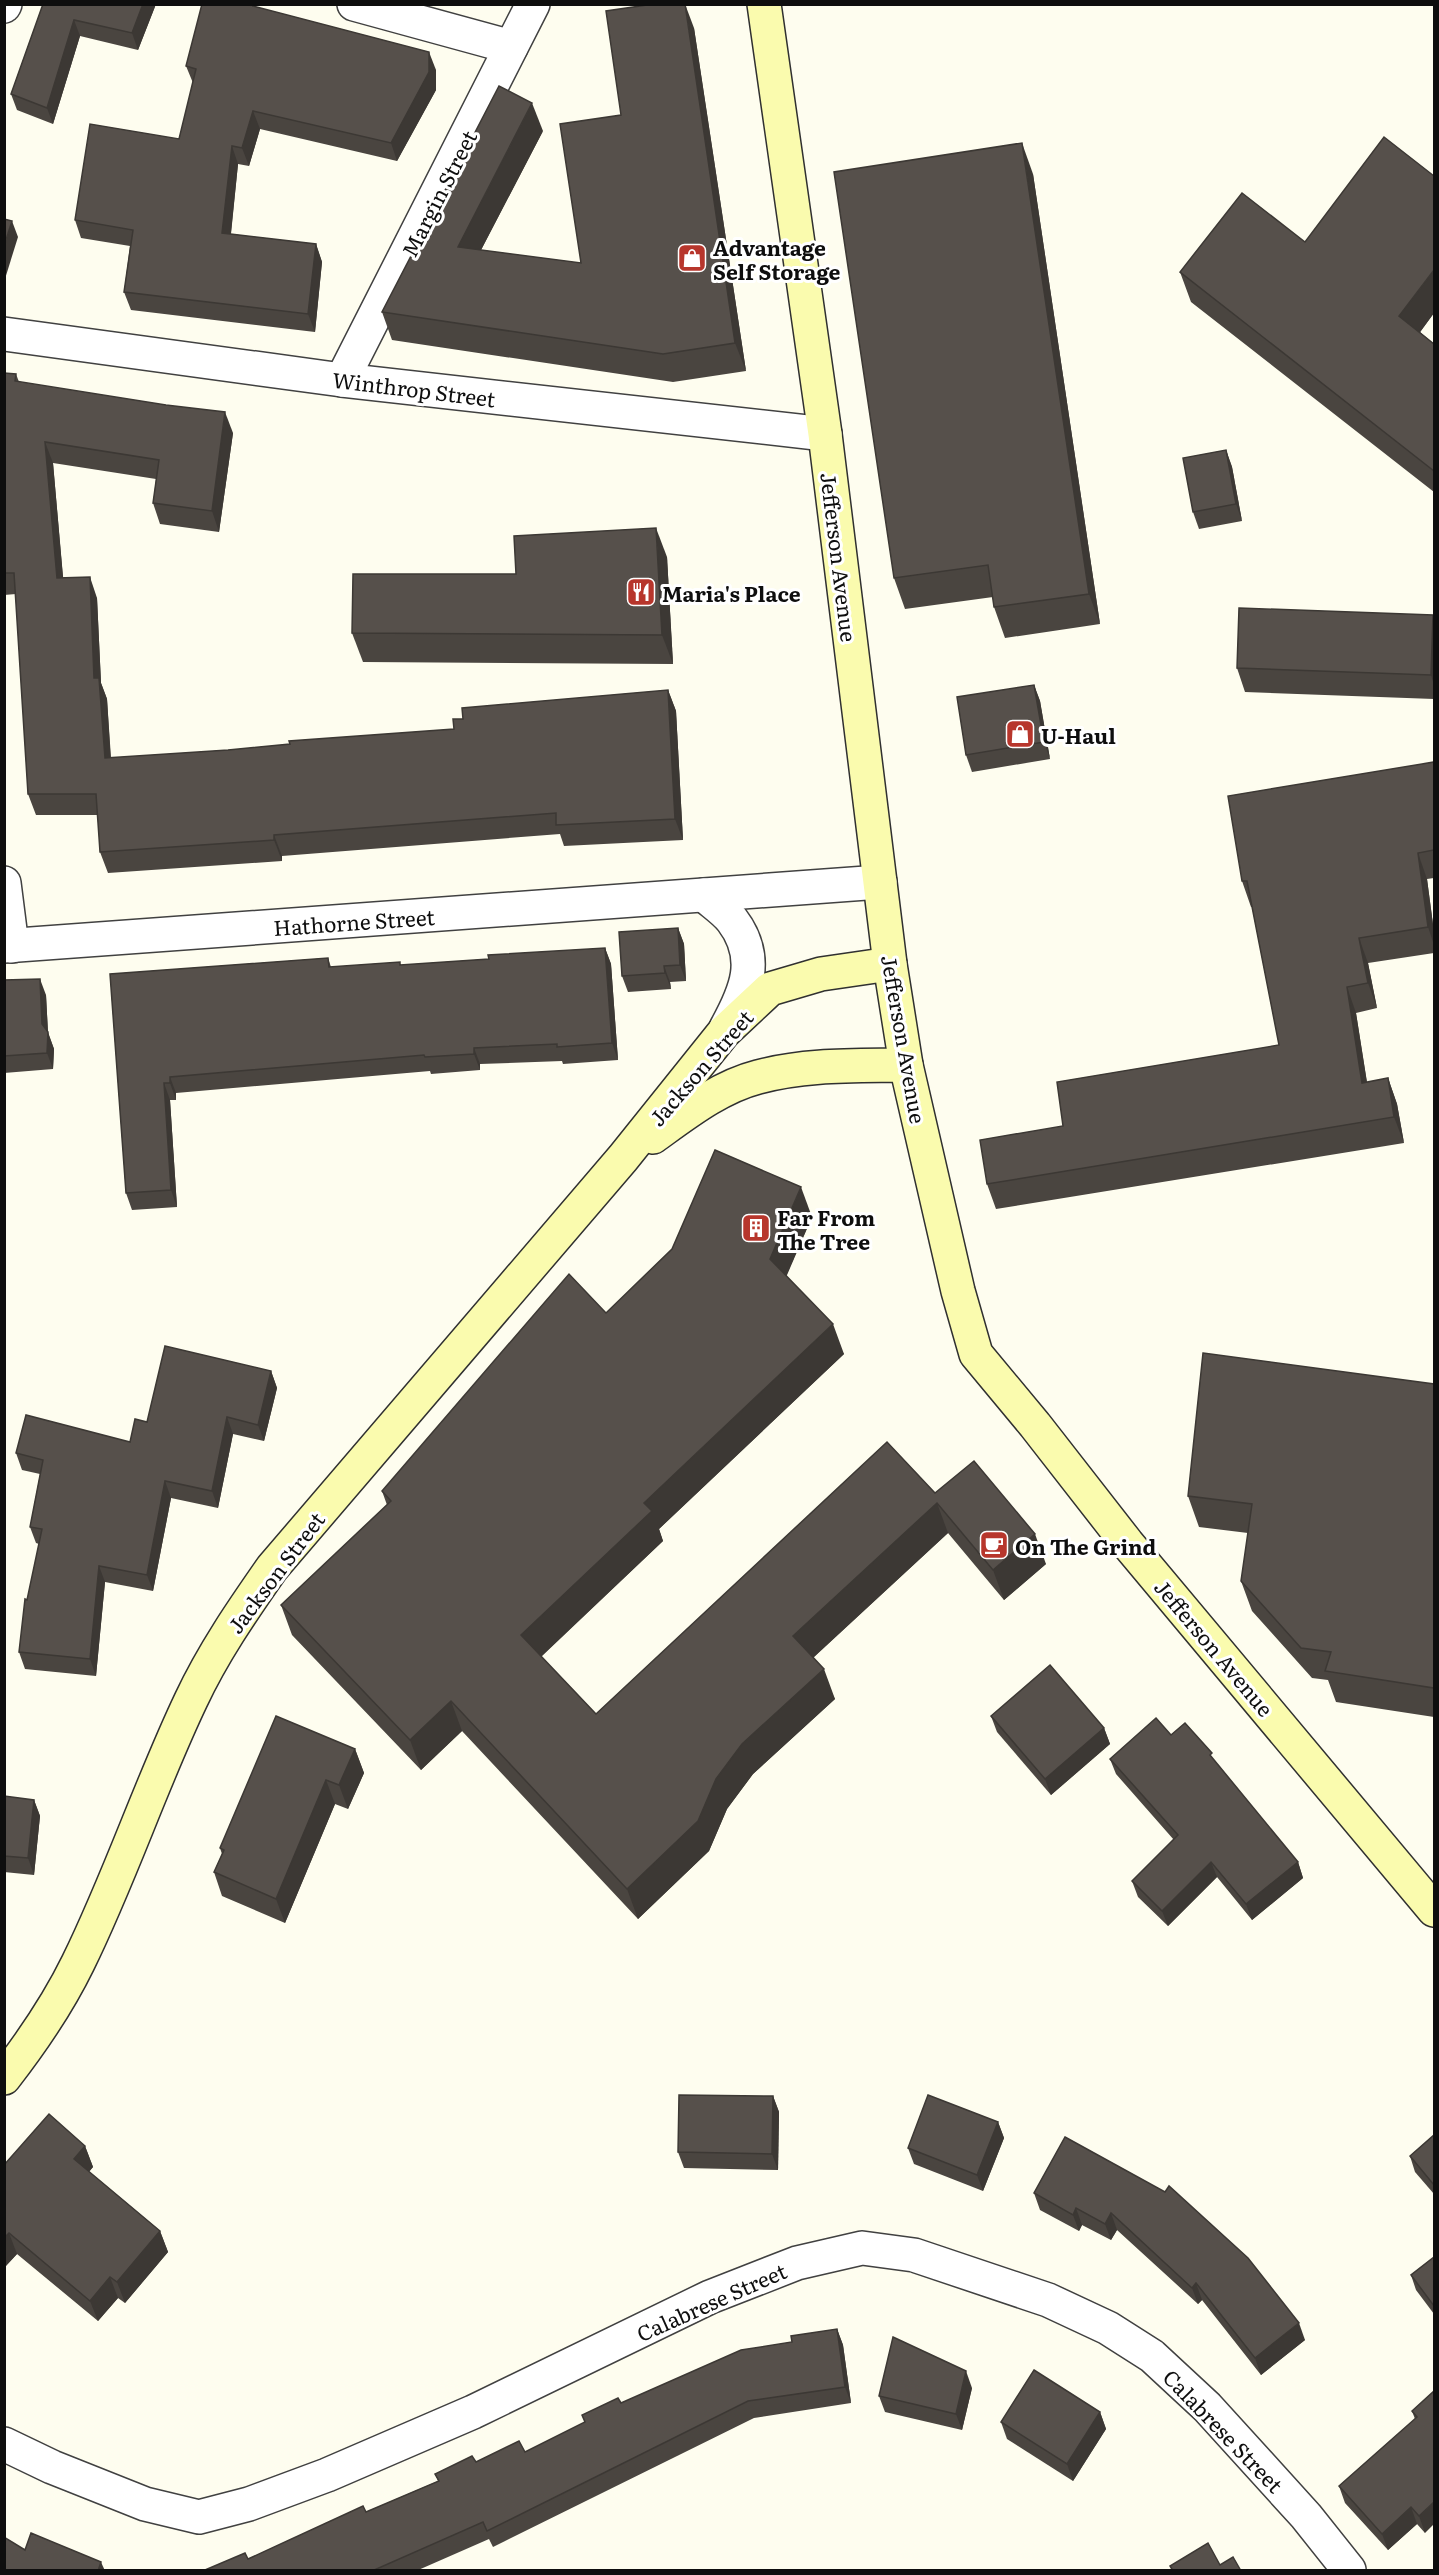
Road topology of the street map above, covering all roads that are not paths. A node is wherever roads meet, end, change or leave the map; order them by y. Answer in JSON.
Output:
{"nodes":[{"id":1,"x":354,"y":4,"type":"edge"},
{"id":2,"x":533,"y":4,"type":"edge"},
{"id":3,"x":764,"y":4,"type":"edge"},
{"id":4,"x":511,"y":47,"type":"junction"},
{"id":5,"x":4,"y":334,"type":"edge"},
{"id":6,"x":342,"y":380,"type":"junction"},
{"id":7,"x":825,"y":434,"type":"junction"},
{"id":8,"x":880,"y":882,"type":"junction"},
{"id":9,"x":4,"y":883,"type":"edge"},
{"id":10,"x":704,"y":896,"type":"junction"},
{"id":11,"x":8,"y":946,"type":"edge"},
{"id":12,"x":890,"y":964,"type":"junction"},
{"id":13,"x":724,"y":1032,"type":"junction"},
{"id":14,"x":906,"y":1065,"type":"junction"},
{"id":15,"x":622,"y":1158,"type":"junction"},
{"id":16,"x":1434,"y":1910,"type":"edge"},
{"id":17,"x":4,"y":2078,"type":"edge"},
{"id":18,"x":4,"y":2444,"type":"edge"},
{"id":19,"x":1349,"y":2571,"type":"edge"}],
"edges":[{"from":1,"to":4,"type":"street"},
{"from":2,"to":4,"type":"street","name":"Margin Street"},
{"from":3,"to":7,"type":"main road","name":"Jefferson Avenue"},
{"from":4,"to":6,"type":"street","name":"Margin Street"},
{"from":5,"to":6,"type":"street","name":"Winthrop Street"},
{"from":6,"to":7,"type":"street","name":"Winthrop Street"},
{"from":7,"to":8,"type":"main road","name":"Jefferson Avenue"},
{"from":8,"to":10,"type":"street","name":"Hathorne Street"},
{"from":8,"to":12,"type":"main road","name":"Jefferson Avenue"},
{"from":9,"to":11,"type":"street"},
{"from":10,"to":11,"type":"street","name":"Hathorne Street"},
{"from":10,"to":13,"type":"street"},
{"from":12,"to":13,"type":"main road","name":"Jackson Street"},
{"from":12,"to":14,"type":"main road","name":"Jefferson Avenue"},
{"from":13,"to":15,"type":"main road","name":"Jackson Street"},
{"from":14,"to":15,"type":"main road","name":"Jackson Street"},
{"from":14,"to":16,"type":"main road","name":"Jefferson Avenue"},
{"from":15,"to":17,"type":"main road","name":"Jackson Street"},
{"from":18,"to":19,"type":"street","name":"Calabrese Street"}]}
